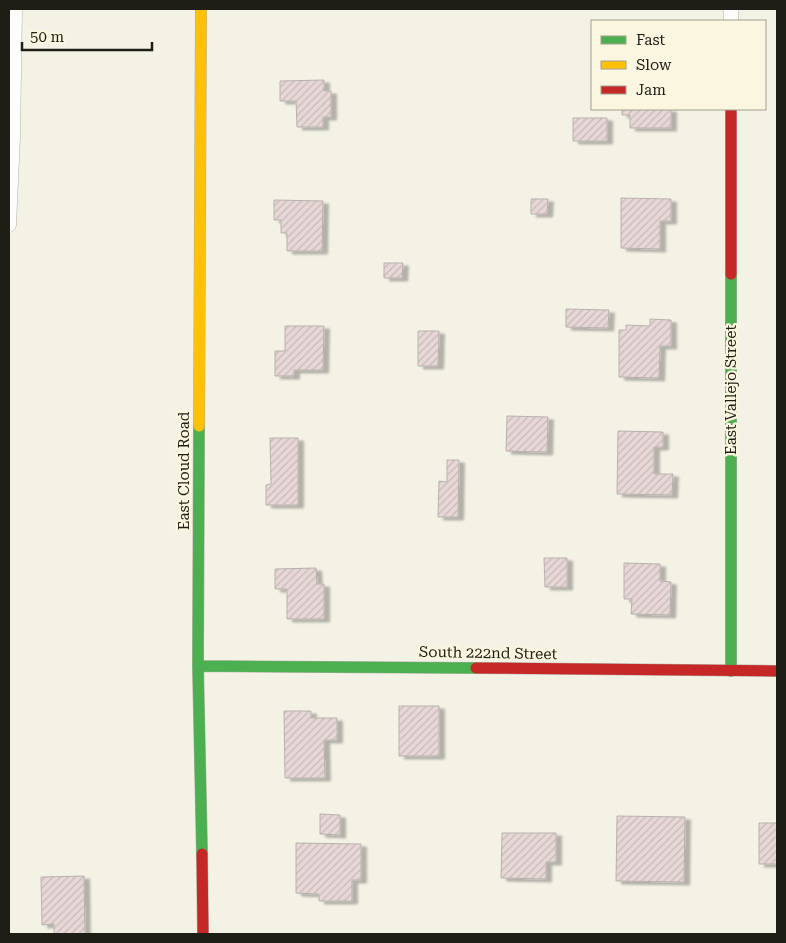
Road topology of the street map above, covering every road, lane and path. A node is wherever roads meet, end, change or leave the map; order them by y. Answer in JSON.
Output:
{"nodes":[{"id":1,"x":15,"y":9,"type":"edge"},
{"id":2,"x":201,"y":9,"type":"edge"},
{"id":3,"x":731,"y":110,"type":"edge"},
{"id":4,"x":9,"y":225,"type":"edge"},
{"id":5,"x":198,"y":666,"type":"junction"},
{"id":6,"x":731,"y":671,"type":"junction"},
{"id":7,"x":777,"y":671,"type":"edge"},
{"id":8,"x":203,"y":934,"type":"edge"}],
"edges":[{"from":1,"to":4,"type":"street"},
{"from":2,"to":5,"type":"street","name":"East Cloud Road"},
{"from":3,"to":6,"type":"street","name":"East Vallejo Street"},
{"from":5,"to":6,"type":"street","name":"South 222nd Street"},
{"from":5,"to":8,"type":"street","name":"East Cloud Road"},
{"from":6,"to":7,"type":"street","name":"South 222nd Street"}]}
